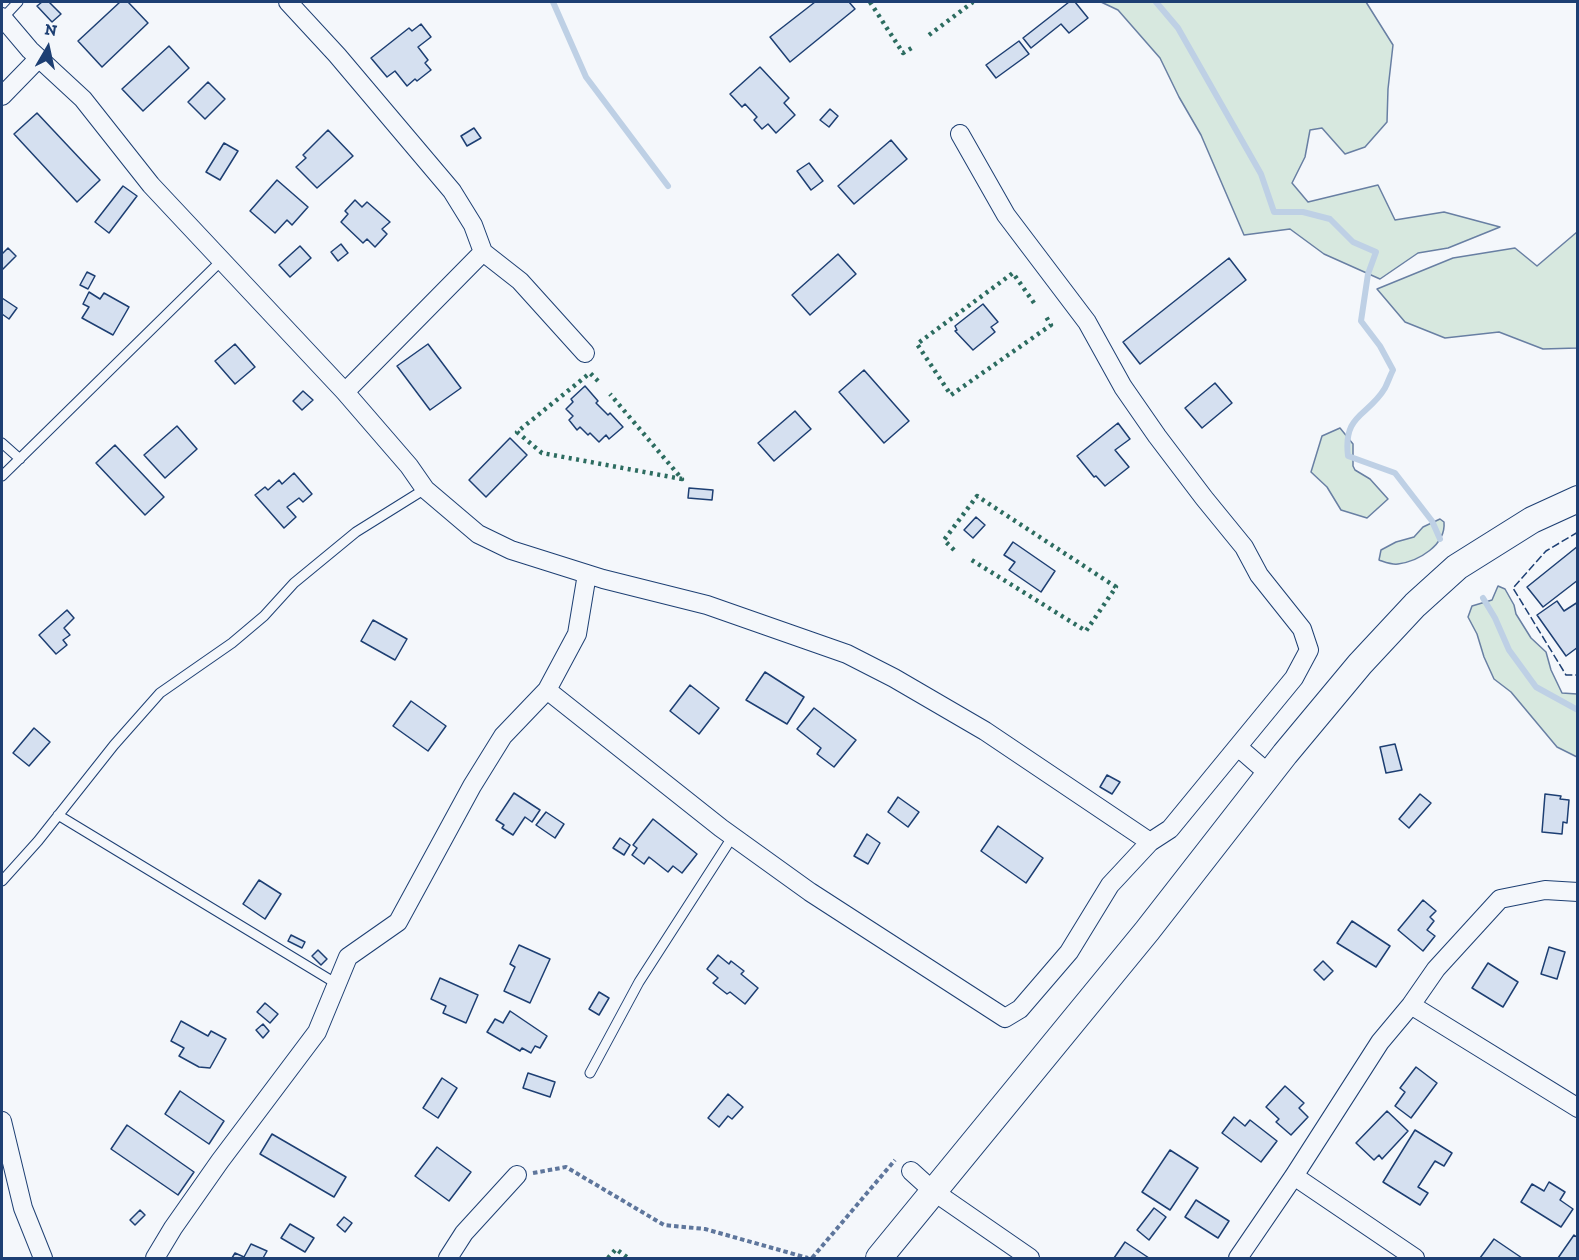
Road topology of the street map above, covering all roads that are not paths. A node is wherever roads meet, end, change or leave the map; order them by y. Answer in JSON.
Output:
{"nodes":[{"id":1,"x":18,"y":2,"type":"edge"},
{"id":2,"x":288,"y":2,"type":"edge"},
{"id":3,"x":2,"y":18,"type":"edge"},
{"id":4,"x":39,"y":58,"type":"junction"},
{"id":5,"x":2,"y":96,"type":"edge"},
{"id":6,"x":960,"y":134,"type":"dead end"},
{"id":7,"x":483,"y":252,"type":"junction"},
{"id":8,"x":221,"y":261,"type":"junction"},
{"id":9,"x":585,"y":353,"type":"dead end"},
{"id":10,"x":345,"y":393,"type":"junction"},
{"id":11,"x":2,"y":442,"type":"edge"},
{"id":12,"x":20,"y":459,"type":"junction"},
{"id":13,"x":2,"y":476,"type":"edge"},
{"id":14,"x":425,"y":489,"type":"junction"},
{"id":15,"x":1578,"y":499,"type":"edge"},
{"id":16,"x":587,"y":574,"type":"junction"},
{"id":17,"x":547,"y":690,"type":"junction"},
{"id":18,"x":1238,"y":747,"type":"junction"},
{"id":19,"x":1269,"y":774,"type":"junction"},
{"id":20,"x":58,"y":815,"type":"junction"},
{"id":21,"x":733,"y":836,"type":"junction"},
{"id":22,"x":1150,"y":842,"type":"junction"},
{"id":23,"x":2,"y":881,"type":"edge"},
{"id":24,"x":1578,"y":892,"type":"edge"},
{"id":25,"x":337,"y":984,"type":"junction"},
{"id":26,"x":1410,"y":1005,"type":"junction"},
{"id":27,"x":590,"y":1073,"type":"dead end"},
{"id":28,"x":1578,"y":1108,"type":"edge"},
{"id":29,"x":2,"y":1121,"type":"edge"},
{"id":30,"x":911,"y":1171,"type":"road end"},
{"id":31,"x":517,"y":1175,"type":"road end"},
{"id":32,"x":1294,"y":1176,"type":"junction"},
{"id":33,"x":933,"y":1191,"type":"junction"},
{"id":34,"x":43,"y":1258,"type":"edge"},
{"id":35,"x":155,"y":1258,"type":"edge"},
{"id":36,"x":448,"y":1258,"type":"edge"},
{"id":37,"x":879,"y":1258,"type":"edge"},
{"id":38,"x":1030,"y":1258,"type":"edge"},
{"id":39,"x":1238,"y":1258,"type":"edge"},
{"id":40,"x":1415,"y":1258,"type":"edge"}],
"edges":[{"from":1,"to":3,"type":"lane"},
{"from":2,"to":7,"type":"street"},
{"from":3,"to":4,"type":"street"},
{"from":4,"to":5,"type":"street"},
{"from":4,"to":8,"type":"street"},
{"from":6,"to":18,"type":"street"},
{"from":7,"to":9,"type":"street"},
{"from":7,"to":10,"type":"street"},
{"from":8,"to":10,"type":"street"},
{"from":8,"to":12,"type":"lane"},
{"from":10,"to":14,"type":"street"},
{"from":11,"to":12,"type":"lane"},
{"from":12,"to":13,"type":"lane"},
{"from":14,"to":16,"type":"street"},
{"from":14,"to":20,"type":"lane"},
{"from":15,"to":19,"type":"main road"},
{"from":16,"to":17,"type":"street"},
{"from":16,"to":22,"type":"street"},
{"from":17,"to":21,"type":"street"},
{"from":17,"to":25,"type":"street"},
{"from":18,"to":19,"type":"street"},
{"from":18,"to":22,"type":"street"},
{"from":19,"to":33,"type":"main road"},
{"from":20,"to":23,"type":"lane"},
{"from":20,"to":25,"type":"lane"},
{"from":21,"to":22,"type":"street"},
{"from":21,"to":27,"type":"lane"},
{"from":24,"to":26,"type":"street"},
{"from":25,"to":35,"type":"street"},
{"from":26,"to":28,"type":"street"},
{"from":26,"to":32,"type":"street"},
{"from":29,"to":34,"type":"street"},
{"from":30,"to":33,"type":"street"},
{"from":31,"to":36,"type":"street"},
{"from":32,"to":39,"type":"street"},
{"from":32,"to":40,"type":"street"},
{"from":33,"to":37,"type":"main road"},
{"from":33,"to":38,"type":"street"}]}
